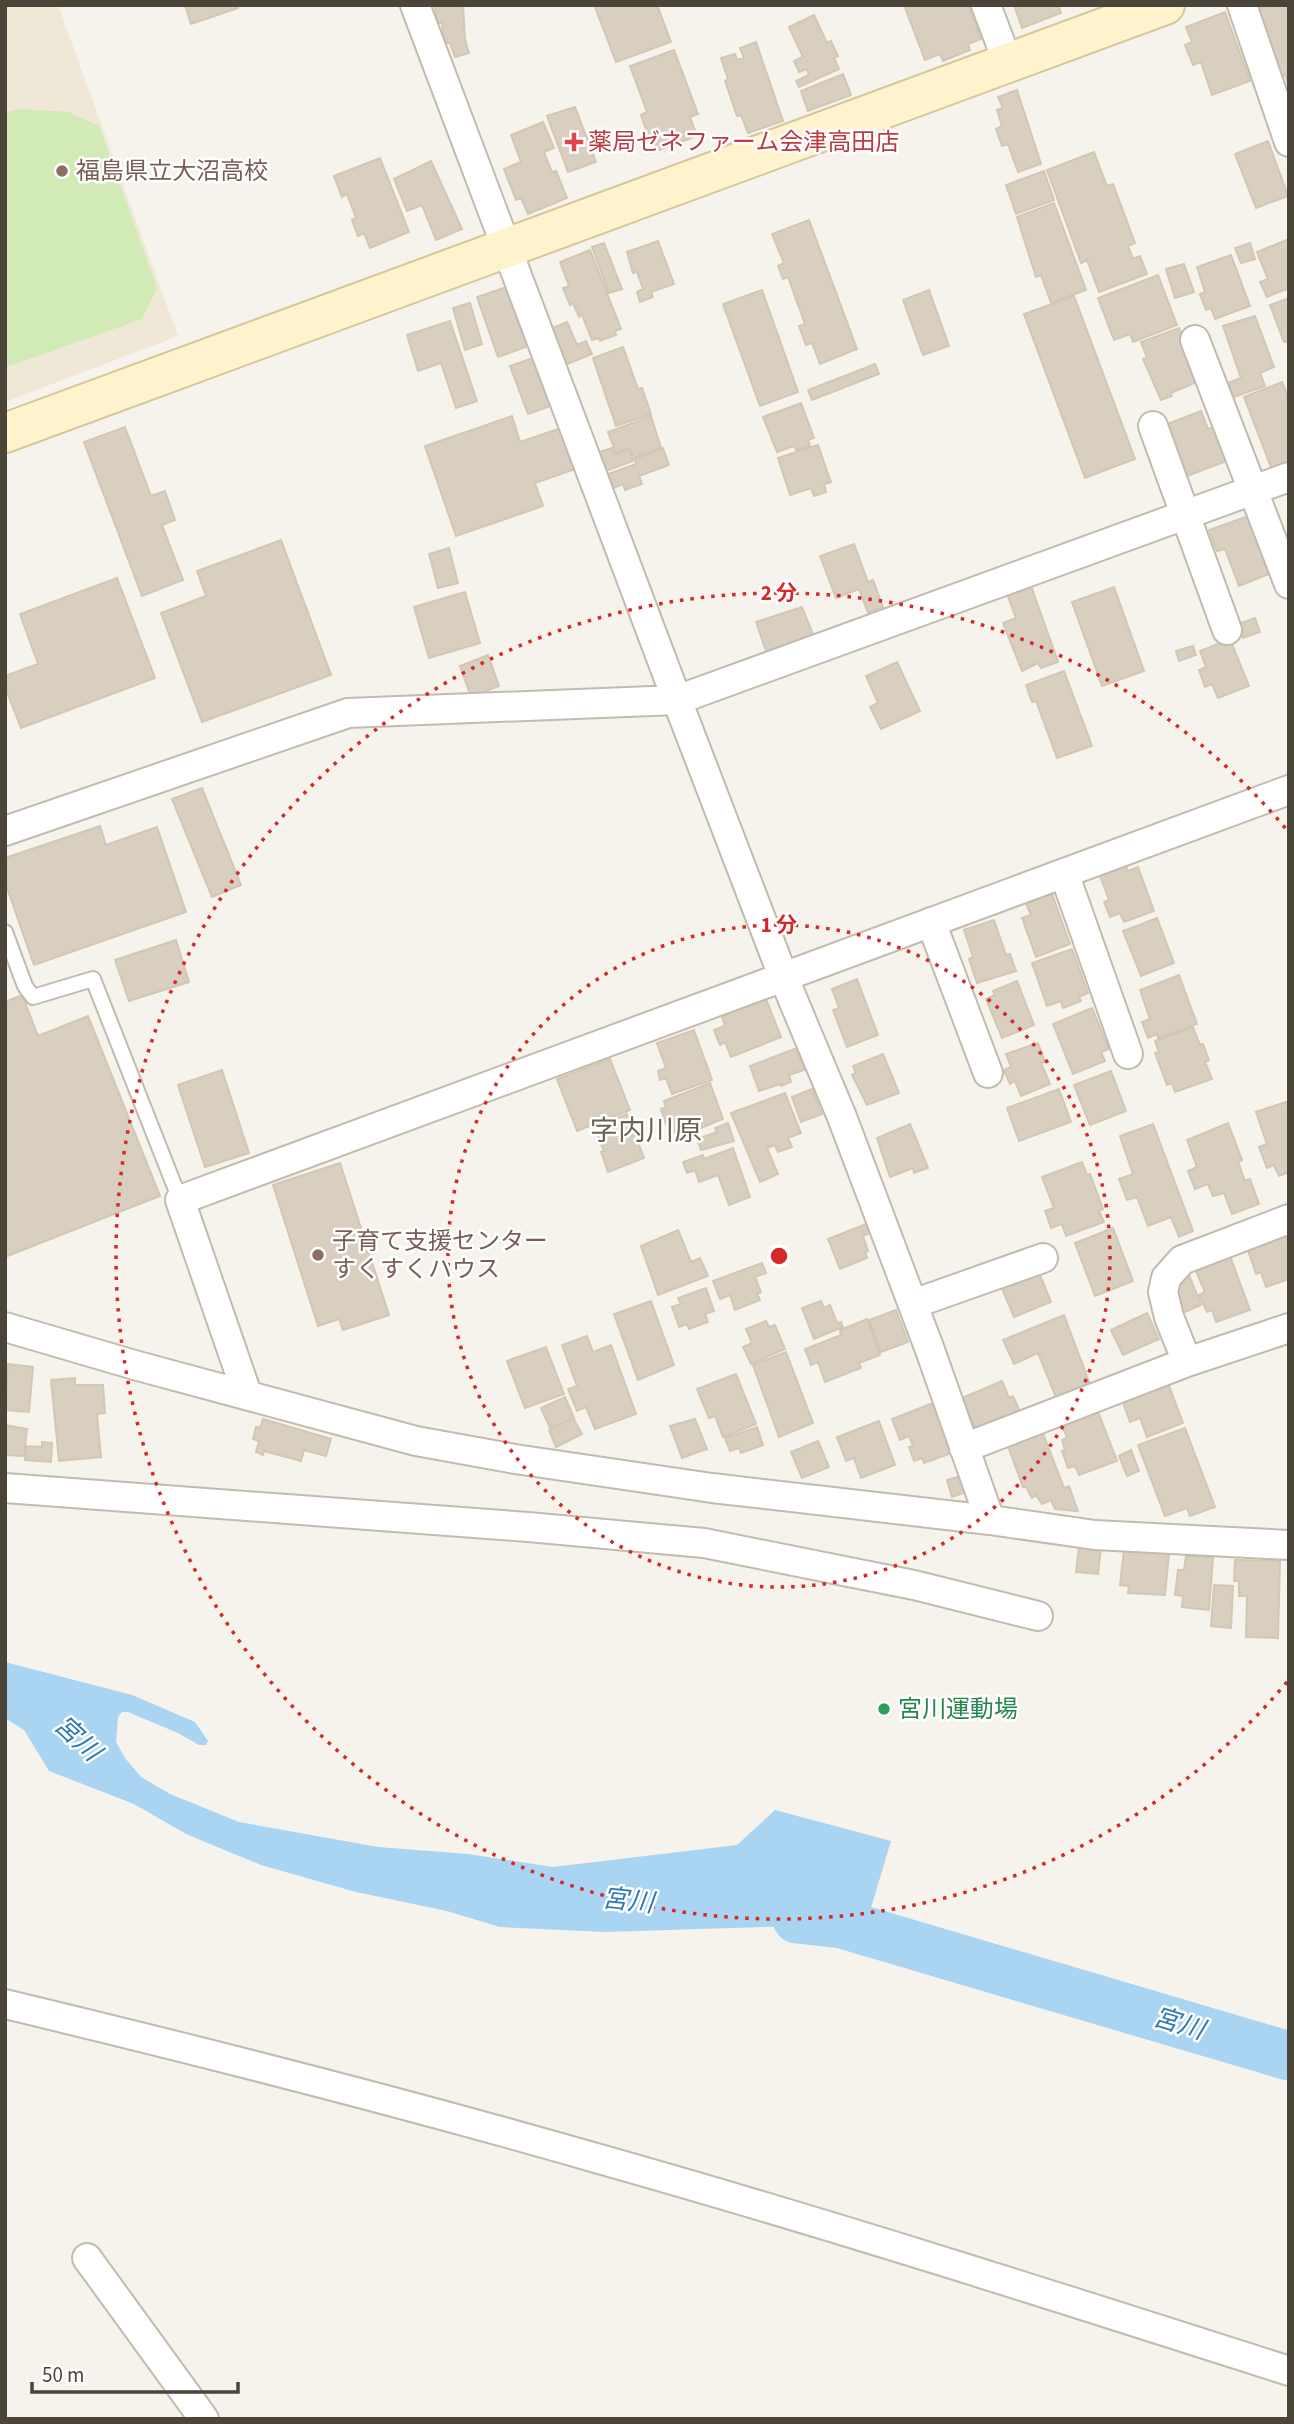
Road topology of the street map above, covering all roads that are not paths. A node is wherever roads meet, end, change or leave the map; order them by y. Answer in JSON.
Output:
{"nodes":[{"id":1,"x":415,"y":5,"type":"edge"},
{"id":2,"x":986,"y":5,"type":"edge"},
{"id":3,"x":1165,"y":5,"type":"edge"},
{"id":4,"x":1242,"y":5,"type":"edge"},
{"id":5,"x":1007,"y":63,"type":"junction"},
{"id":6,"x":1289,"y":142,"type":"edge"},
{"id":7,"x":508,"y":249,"type":"junction"},
{"id":8,"x":1195,"y":340,"type":"dead end"},
{"id":9,"x":1153,"y":426,"type":"dead end"},
{"id":10,"x":5,"y":433,"type":"edge"},
{"id":11,"x":1289,"y":477,"type":"edge"},
{"id":12,"x":1253,"y":490,"type":"junction"},
{"id":13,"x":1185,"y":515,"type":"junction"},
{"id":14,"x":1289,"y":584,"type":"edge"},
{"id":15,"x":1227,"y":630,"type":"dead end"},
{"id":16,"x":677,"y":700,"type":"junction"},
{"id":17,"x":1289,"y":790,"type":"edge"},
{"id":18,"x":5,"y":831,"type":"edge"},
{"id":19,"x":1065,"y":873,"type":"junction"},
{"id":20,"x":931,"y":922,"type":"junction"},
{"id":21,"x":5,"y":932,"type":"edge"},
{"id":22,"x":783,"y":976,"type":"junction"},
{"id":23,"x":1128,"y":1054,"type":"dead end"},
{"id":24,"x":988,"y":1073,"type":"dead end"},
{"id":25,"x":180,"y":1200,"type":"junction"},
{"id":26,"x":1289,"y":1219,"type":"edge"},
{"id":27,"x":1042,"y":1258,"type":"dead end"},
{"id":28,"x":913,"y":1304,"type":"junction"},
{"id":29,"x":5,"y":1328,"type":"edge"},
{"id":30,"x":1289,"y":1328,"type":"edge"},
{"id":31,"x":1187,"y":1362,"type":"junction"},
{"id":32,"x":247,"y":1394,"type":"junction"},
{"id":33,"x":964,"y":1448,"type":"junction"},
{"id":34,"x":5,"y":1488,"type":"edge"},
{"id":35,"x":990,"y":1520,"type":"junction"},
{"id":36,"x":1289,"y":1545,"type":"edge"},
{"id":37,"x":1038,"y":1616,"type":"dead end"},
{"id":38,"x":5,"y":2004,"type":"edge"},
{"id":39,"x":87,"y":2258,"type":"dead end"},
{"id":40,"x":1289,"y":2371,"type":"edge"},
{"id":41,"x":204,"y":2419,"type":"edge"}],
"edges":[{"from":1,"to":7,"type":"street"},
{"from":2,"to":5,"type":"street"},
{"from":3,"to":5,"type":"street"},
{"from":4,"to":6,"type":"street"},
{"from":5,"to":7,"type":"street"},
{"from":7,"to":10,"type":"street"},
{"from":7,"to":16,"type":"street"},
{"from":8,"to":12,"type":"street"},
{"from":9,"to":13,"type":"street"},
{"from":11,"to":12,"type":"street"},
{"from":12,"to":13,"type":"street"},
{"from":12,"to":14,"type":"street"},
{"from":13,"to":15,"type":"street"},
{"from":13,"to":16,"type":"street"},
{"from":16,"to":18,"type":"street"},
{"from":16,"to":22,"type":"street"},
{"from":17,"to":19,"type":"street"},
{"from":19,"to":20,"type":"street"},
{"from":19,"to":23,"type":"street"},
{"from":20,"to":22,"type":"street"},
{"from":20,"to":24,"type":"street"},
{"from":21,"to":25,"type":"lane"},
{"from":22,"to":25,"type":"street"},
{"from":22,"to":28,"type":"street"},
{"from":25,"to":32,"type":"street"},
{"from":26,"to":31,"type":"street"},
{"from":27,"to":28,"type":"street"},
{"from":28,"to":33,"type":"street"},
{"from":29,"to":32,"type":"street"},
{"from":30,"to":31,"type":"street"},
{"from":31,"to":33,"type":"street"},
{"from":32,"to":35,"type":"street"},
{"from":33,"to":35,"type":"street"},
{"from":34,"to":37,"type":"street"},
{"from":35,"to":36,"type":"street"},
{"from":38,"to":40,"type":"street"},
{"from":39,"to":41,"type":"street"}]}
